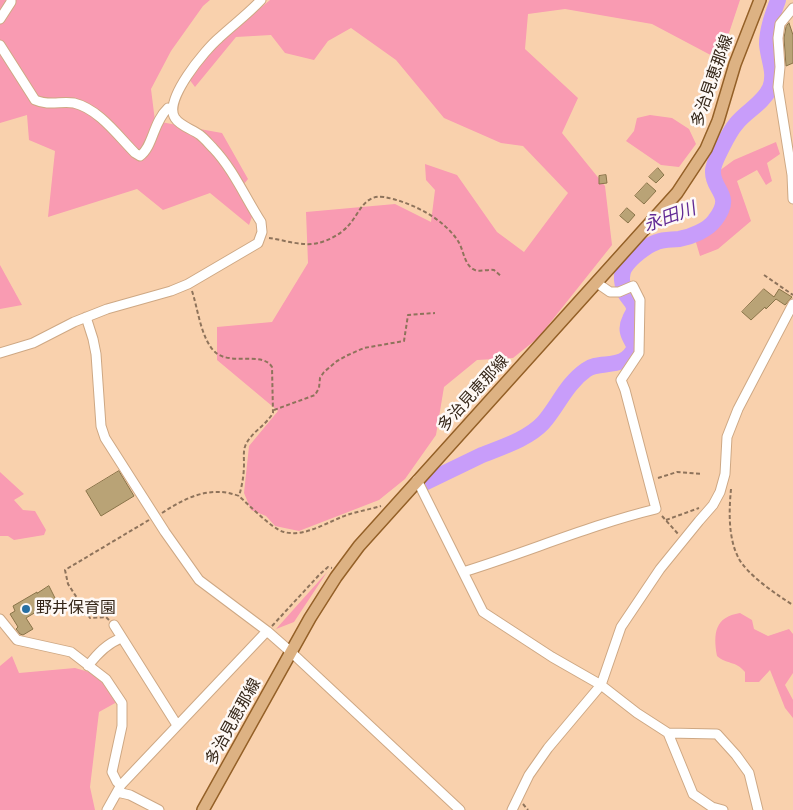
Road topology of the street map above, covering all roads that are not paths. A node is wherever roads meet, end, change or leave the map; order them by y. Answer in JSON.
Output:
{"nodes":[{"id":1,"x":11,"y":0,"type":"edge"},
{"id":2,"x":261,"y":0,"type":"edge"},
{"id":3,"x":760,"y":0,"type":"edge"},
{"id":4,"x":791,"y":0,"type":"edge"},
{"id":5,"x":793,"y":4,"type":"edge"},
{"id":6,"x":793,"y":8,"type":"edge"},
{"id":7,"x":0,"y":19,"type":"edge"},
{"id":8,"x":0,"y":46,"type":"edge"},
{"id":9,"x":172,"y":109,"type":"junction"},
{"id":10,"x":793,"y":199,"type":"edge"},
{"id":11,"x":597,"y":283,"type":"junction"},
{"id":12,"x":793,"y":304,"type":"edge"},
{"id":13,"x":86,"y":317,"type":"junction"},
{"id":14,"x":0,"y":353,"type":"edge"},
{"id":15,"x":418,"y":480,"type":"junction"},
{"id":16,"x":463,"y":572,"type":"junction"},
{"id":17,"x":0,"y":619,"type":"edge"},
{"id":18,"x":114,"y":625,"type":"road end"},
{"id":19,"x":267,"y":631,"type":"junction"},
{"id":20,"x":122,"y":638,"type":"junction"},
{"id":21,"x":292,"y":653,"type":"junction"},
{"id":22,"x":88,"y":666,"type":"junction"},
{"id":23,"x":601,"y":685,"type":"junction"},
{"id":24,"x":177,"y":725,"type":"junction"},
{"id":25,"x":668,"y":733,"type":"junction"},
{"id":26,"x":119,"y":788,"type":"junction"},
{"id":27,"x":107,"y":810,"type":"edge"},
{"id":28,"x":159,"y":810,"type":"edge"},
{"id":29,"x":203,"y":810,"type":"edge"},
{"id":30,"x":460,"y":810,"type":"edge"},
{"id":31,"x":512,"y":810,"type":"edge"},
{"id":32,"x":723,"y":810,"type":"edge"},
{"id":33,"x":758,"y":810,"type":"edge"}],
"edges":[{"from":1,"to":7,"type":"street"},
{"from":2,"to":9,"type":"street"},
{"from":3,"to":11,"type":"main road","name":"多治見恵那線"},
{"from":4,"to":5,"type":"street"},
{"from":6,"to":10,"type":"street"},
{"from":8,"to":9,"type":"street"},
{"from":9,"to":13,"type":"street"},
{"from":11,"to":15,"type":"main road","name":"多治見恵那線"},
{"from":11,"to":16,"type":"street"},
{"from":12,"to":23,"type":"street"},
{"from":13,"to":14,"type":"street"},
{"from":13,"to":19,"type":"street"},
{"from":15,"to":16,"type":"street"},
{"from":15,"to":21,"type":"main road","name":"多治見恵那線"},
{"from":16,"to":23,"type":"street"},
{"from":17,"to":22,"type":"street"},
{"from":18,"to":20,"type":"street"},
{"from":19,"to":21,"type":"street"},
{"from":19,"to":24,"type":"street"},
{"from":20,"to":22,"type":"street"},
{"from":20,"to":24,"type":"street"},
{"from":21,"to":29,"type":"main road","name":"多治見恵那線"},
{"from":21,"to":30,"type":"street"},
{"from":22,"to":26,"type":"street"},
{"from":23,"to":25,"type":"street"},
{"from":23,"to":31,"type":"street"},
{"from":24,"to":26,"type":"street"},
{"from":25,"to":32,"type":"street"},
{"from":25,"to":33,"type":"street"},
{"from":26,"to":27,"type":"street"},
{"from":26,"to":28,"type":"street"}]}
